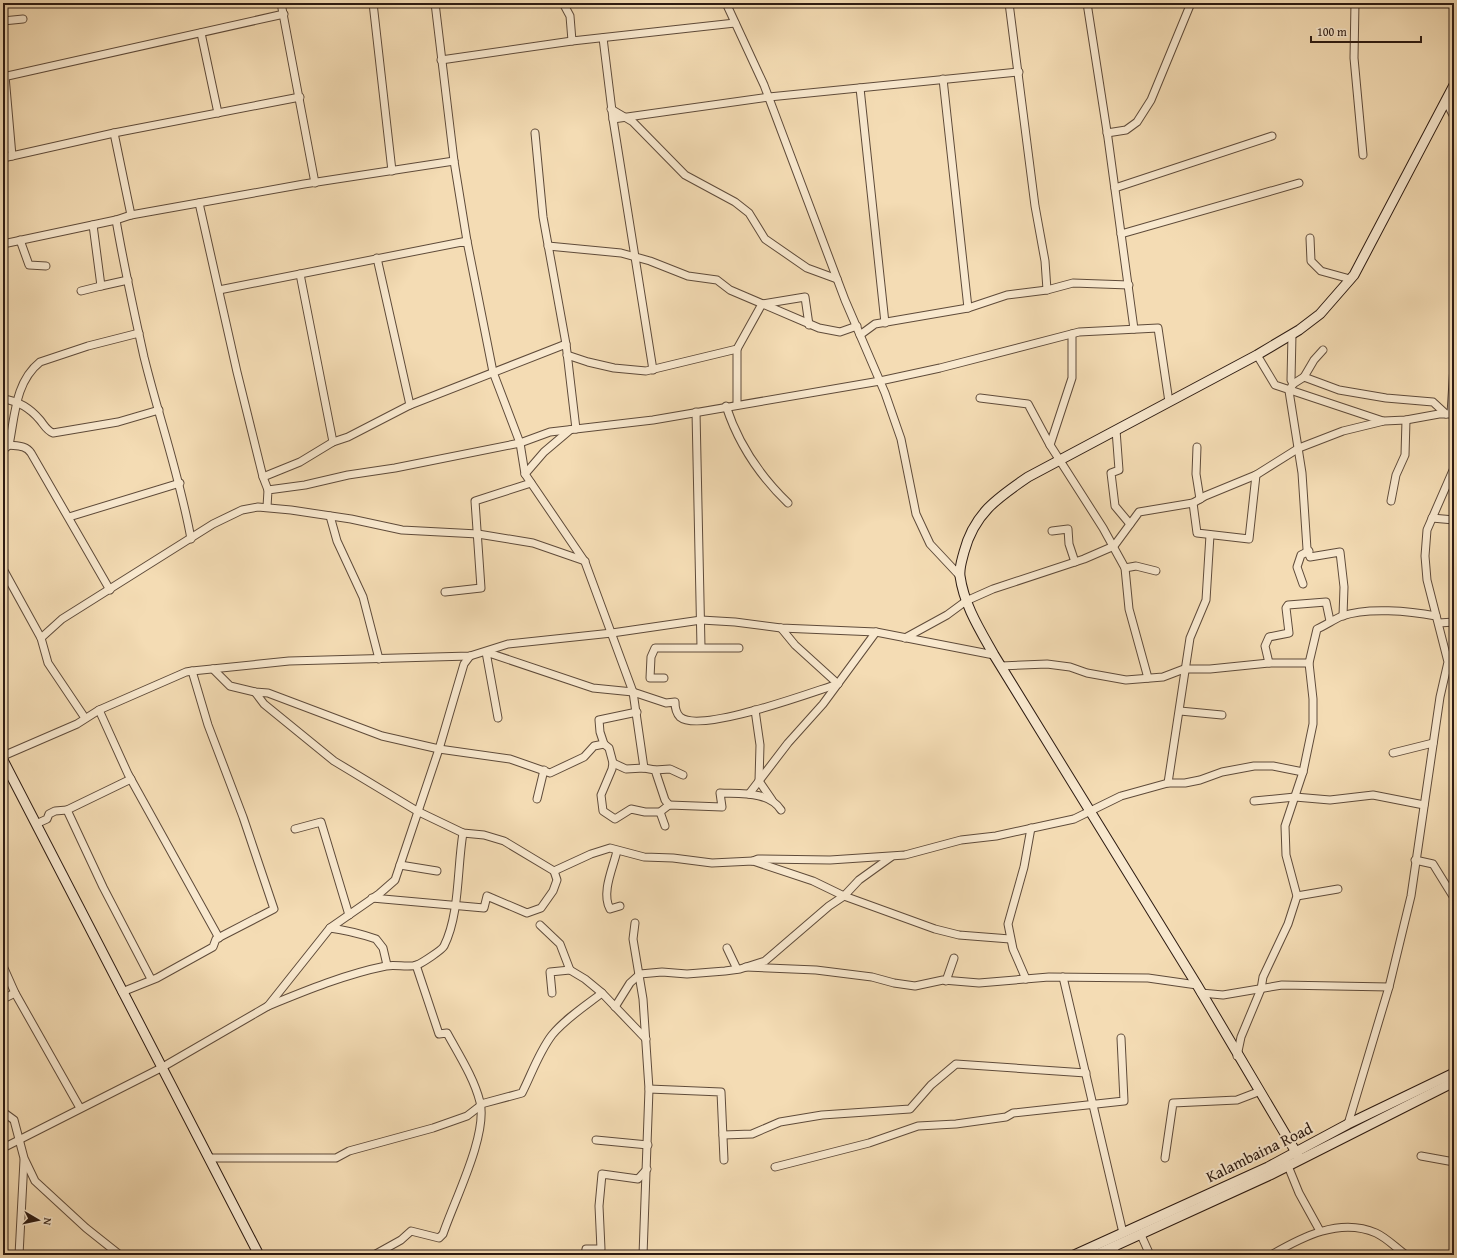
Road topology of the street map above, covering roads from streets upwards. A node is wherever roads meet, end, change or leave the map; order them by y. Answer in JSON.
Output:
{"nodes":[{"id":1,"x":281,"y":3,"type":"edge"},
{"id":2,"x":373,"y":3,"type":"edge"},
{"id":3,"x":435,"y":3,"type":"edge"},
{"id":4,"x":563,"y":3,"type":"edge"},
{"id":5,"x":726,"y":3,"type":"edge"},
{"id":6,"x":1009,"y":3,"type":"edge"},
{"id":7,"x":1087,"y":3,"type":"edge"},
{"id":8,"x":1191,"y":3,"type":"edge"},
{"id":9,"x":1355,"y":3,"type":"edge"},
{"id":10,"x":284,"y":14,"type":"junction"},
{"id":11,"x":23,"y":19,"type":"dead end"},
{"id":12,"x":3,"y":21,"type":"edge"},
{"id":13,"x":736,"y":23,"type":"junction"},
{"id":14,"x":201,"y":33,"type":"junction"},
{"id":15,"x":603,"y":38,"type":"junction"},
{"id":16,"x":572,"y":41,"type":"junction"},
{"id":17,"x":441,"y":60,"type":"junction"},
{"id":18,"x":1019,"y":72,"type":"junction"},
{"id":19,"x":4,"y":76,"type":"edge"},
{"id":20,"x":943,"y":79,"type":"junction"},
{"id":21,"x":1454,"y":85,"type":"edge"},
{"id":22,"x":860,"y":88,"type":"junction"},
{"id":23,"x":300,"y":97,"type":"junction"},
{"id":24,"x":769,"y":97,"type":"junction"},
{"id":25,"x":1446,"y":101,"type":"junction"},
{"id":26,"x":612,"y":109,"type":"junction"},
{"id":27,"x":218,"y":112,"type":"junction"},
{"id":28,"x":1454,"y":116,"type":"edge"},
{"id":29,"x":625,"y":117,"type":"junction"},
{"id":30,"x":613,"y":119,"type":"junction"},
{"id":31,"x":114,"y":133,"type":"junction"},
{"id":32,"x":535,"y":133,"type":"dead end"},
{"id":33,"x":1108,"y":133,"type":"junction"},
{"id":34,"x":1272,"y":136,"type":"dead end"},
{"id":35,"x":1363,"y":155,"type":"dead end"},
{"id":36,"x":12,"y":156,"type":"junction"},
{"id":37,"x":3,"y":158,"type":"edge"},
{"id":38,"x":454,"y":162,"type":"junction"},
{"id":39,"x":392,"y":171,"type":"junction"},
{"id":40,"x":315,"y":183,"type":"junction"},
{"id":41,"x":1299,"y":183,"type":"dead end"},
{"id":42,"x":1115,"y":188,"type":"junction"},
{"id":43,"x":199,"y":204,"type":"junction"},
{"id":44,"x":131,"y":215,"type":"junction"},
{"id":45,"x":116,"y":220,"type":"junction"},
{"id":46,"x":93,"y":225,"type":"junction"},
{"id":47,"x":1121,"y":234,"type":"junction"},
{"id":48,"x":1310,"y":238,"type":"dead end"},
{"id":49,"x":20,"y":240,"type":"junction"},
{"id":50,"x":466,"y":241,"type":"junction"},
{"id":51,"x":3,"y":244,"type":"edge"},
{"id":52,"x":548,"y":246,"type":"junction"},
{"id":53,"x":635,"y":256,"type":"junction"},
{"id":54,"x":377,"y":258,"type":"junction"},
{"id":55,"x":46,"y":266,"type":"dead end"},
{"id":56,"x":300,"y":274,"type":"junction"},
{"id":57,"x":837,"y":279,"type":"junction"},
{"id":58,"x":128,"y":280,"type":"junction"},
{"id":59,"x":1350,"y":280,"type":"junction"},
{"id":60,"x":1129,"y":285,"type":"junction"},
{"id":61,"x":101,"y":286,"type":"junction"},
{"id":62,"x":219,"y":290,"type":"junction"},
{"id":63,"x":1047,"y":290,"type":"junction"},
{"id":64,"x":81,"y":291,"type":"dead end"},
{"id":65,"x":762,"y":304,"type":"junction"},
{"id":66,"x":968,"y":308,"type":"junction"},
{"id":67,"x":885,"y":323,"type":"junction"},
{"id":68,"x":809,"y":325,"type":"junction"},
{"id":69,"x":857,"y":326,"type":"junction"},
{"id":70,"x":1134,"y":329,"type":"junction"},
{"id":71,"x":139,"y":334,"type":"junction"},
{"id":72,"x":1072,"y":334,"type":"junction"},
{"id":73,"x":1292,"y":334,"type":"junction"},
{"id":74,"x":860,"y":335,"type":"junction"},
{"id":75,"x":566,"y":344,"type":"junction"},
{"id":76,"x":737,"y":349,"type":"junction"},
{"id":77,"x":1323,"y":350,"type":"dead end"},
{"id":78,"x":567,"y":355,"type":"junction"},
{"id":79,"x":1257,"y":355,"type":"junction"},
{"id":80,"x":1454,"y":365,"type":"edge"},
{"id":81,"x":653,"y":370,"type":"junction"},
{"id":82,"x":493,"y":372,"type":"junction"},
{"id":83,"x":1304,"y":377,"type":"junction"},
{"id":84,"x":880,"y":381,"type":"junction"},
{"id":85,"x":1293,"y":384,"type":"junction"},
{"id":86,"x":1289,"y":391,"type":"junction"},
{"id":87,"x":980,"y":398,"type":"dead end"},
{"id":88,"x":3,"y":399,"type":"edge"},
{"id":89,"x":17,"y":401,"type":"junction"},
{"id":90,"x":1169,"y":402,"type":"junction"},
{"id":91,"x":737,"y":404,"type":"junction"},
{"id":92,"x":410,"y":405,"type":"junction"},
{"id":93,"x":726,"y":406,"type":"junction"},
{"id":94,"x":159,"y":410,"type":"junction"},
{"id":95,"x":696,"y":412,"type":"junction"},
{"id":96,"x":1450,"y":414,"type":"edge"},
{"id":97,"x":1406,"y":420,"type":"junction"},
{"id":98,"x":1384,"y":421,"type":"junction"},
{"id":99,"x":573,"y":429,"type":"junction"},
{"id":100,"x":1116,"y":430,"type":"junction"},
{"id":101,"x":333,"y":442,"type":"junction"},
{"id":102,"x":520,"y":443,"type":"junction"},
{"id":103,"x":1050,"y":445,"type":"junction"},
{"id":104,"x":1197,"y":447,"type":"dead end"},
{"id":105,"x":6,"y":448,"type":"edge"},
{"id":106,"x":1299,"y":448,"type":"junction"},
{"id":107,"x":1059,"y":461,"type":"junction"},
{"id":108,"x":1454,"y":468,"type":"edge"},
{"id":109,"x":525,"y":474,"type":"junction"},
{"id":110,"x":1256,"y":475,"type":"junction"},
{"id":111,"x":263,"y":477,"type":"junction"},
{"id":112,"x":180,"y":483,"type":"junction"},
{"id":113,"x":531,"y":483,"type":"junction"},
{"id":114,"x":268,"y":490,"type":"junction"},
{"id":115,"x":1200,"y":500,"type":"junction"},
{"id":116,"x":1391,"y":501,"type":"dead end"},
{"id":117,"x":788,"y":503,"type":"dead end"},
{"id":118,"x":1193,"y":504,"type":"junction"},
{"id":119,"x":267,"y":507,"type":"junction"},
{"id":120,"x":330,"y":516,"type":"junction"},
{"id":121,"x":69,"y":517,"type":"junction"},
{"id":122,"x":1432,"y":518,"type":"junction"},
{"id":123,"x":1454,"y":520,"type":"edge"},
{"id":124,"x":1130,"y":524,"type":"junction"},
{"id":125,"x":1052,"y":531,"type":"dead end"},
{"id":126,"x":477,"y":534,"type":"junction"},
{"id":127,"x":1210,"y":535,"type":"junction"},
{"id":128,"x":191,"y":539,"type":"junction"},
{"id":129,"x":1114,"y":546,"type":"junction"},
{"id":130,"x":1309,"y":551,"type":"junction"},
{"id":131,"x":585,"y":562,"type":"junction"},
{"id":132,"x":1075,"y":562,"type":"junction"},
{"id":133,"x":1125,"y":568,"type":"junction"},
{"id":134,"x":3,"y":569,"type":"edge"},
{"id":135,"x":1156,"y":571,"type":"dead end"},
{"id":136,"x":960,"y":576,"type":"junction"},
{"id":137,"x":1303,"y":584,"type":"dead end"},
{"id":138,"x":110,"y":590,"type":"junction"},
{"id":139,"x":445,"y":592,"type":"dead end"},
{"id":140,"x":966,"y":601,"type":"junction"},
{"id":141,"x":1343,"y":616,"type":"junction"},
{"id":142,"x":1436,"y":616,"type":"junction"},
{"id":143,"x":699,"y":620,"type":"junction"},
{"id":144,"x":1330,"y":622,"type":"junction"},
{"id":145,"x":1454,"y":622,"type":"edge"},
{"id":146,"x":1439,"y":623,"type":"junction"},
{"id":147,"x":781,"y":628,"type":"junction"},
{"id":148,"x":876,"y":632,"type":"junction"},
{"id":149,"x":612,"y":633,"type":"junction"},
{"id":150,"x":41,"y":638,"type":"junction"},
{"id":151,"x":905,"y":638,"type":"junction"},
{"id":152,"x":701,"y":647,"type":"junction"},
{"id":153,"x":739,"y":648,"type":"dead end"},
{"id":154,"x":486,"y":652,"type":"junction"},
{"id":155,"x":994,"y":655,"type":"junction"},
{"id":156,"x":470,"y":656,"type":"junction"},
{"id":157,"x":379,"y":659,"type":"junction"},
{"id":158,"x":1451,"y":661,"type":"edge"},
{"id":159,"x":1269,"y":663,"type":"junction"},
{"id":160,"x":1309,"y":664,"type":"junction"},
{"id":161,"x":1001,"y":666,"type":"junction"},
{"id":162,"x":213,"y":669,"type":"junction"},
{"id":163,"x":1184,"y":669,"type":"junction"},
{"id":164,"x":192,"y":671,"type":"junction"},
{"id":165,"x":664,"y":678,"type":"dead end"},
{"id":166,"x":1148,"y":678,"type":"junction"},
{"id":167,"x":838,"y":684,"type":"junction"},
{"id":168,"x":256,"y":692,"type":"junction"},
{"id":169,"x":634,"y":692,"type":"junction"},
{"id":170,"x":99,"y":710,"type":"junction"},
{"id":171,"x":756,"y":710,"type":"junction"},
{"id":172,"x":1180,"y":711,"type":"junction"},
{"id":173,"x":637,"y":712,"type":"junction"},
{"id":174,"x":1222,"y":715,"type":"dead end"},
{"id":175,"x":85,"y":718,"type":"junction"},
{"id":176,"x":498,"y":718,"type":"dead end"},
{"id":177,"x":604,"y":744,"type":"junction"},
{"id":178,"x":1434,"y":744,"type":"junction"},
{"id":179,"x":439,"y":749,"type":"junction"},
{"id":180,"x":1393,"y":753,"type":"dead end"},
{"id":181,"x":3,"y":756,"type":"edge"},
{"id":182,"x":3,"y":760,"type":"edge"},
{"id":183,"x":613,"y":763,"type":"junction"},
{"id":184,"x":644,"y":768,"type":"junction"},
{"id":185,"x":544,"y":770,"type":"junction"},
{"id":186,"x":655,"y":770,"type":"junction"},
{"id":187,"x":1303,"y":772,"type":"junction"},
{"id":188,"x":683,"y":775,"type":"dead end"},
{"id":189,"x":131,"y":779,"type":"junction"},
{"id":190,"x":759,"y":781,"type":"junction"},
{"id":191,"x":1168,"y":783,"type":"junction"},
{"id":192,"x":749,"y":794,"type":"junction"},
{"id":193,"x":1295,"y":797,"type":"junction"},
{"id":194,"x":537,"y":799,"type":"dead end"},
{"id":195,"x":772,"y":800,"type":"junction"},
{"id":196,"x":1254,"y":801,"type":"dead end"},
{"id":197,"x":669,"y":805,"type":"junction"},
{"id":198,"x":1424,"y":805,"type":"junction"},
{"id":199,"x":67,"y":810,"type":"junction"},
{"id":200,"x":781,"y":810,"type":"dead end"},
{"id":201,"x":417,"y":811,"type":"junction"},
{"id":202,"x":660,"y":812,"type":"junction"},
{"id":203,"x":1089,"y":812,"type":"junction"},
{"id":204,"x":36,"y":824,"type":"junction"},
{"id":205,"x":665,"y":826,"type":"dead end"},
{"id":206,"x":1031,"y":828,"type":"junction"},
{"id":207,"x":294,"y":829,"type":"dead end"},
{"id":208,"x":463,"y":833,"type":"junction"},
{"id":209,"x":617,"y":851,"type":"junction"},
{"id":210,"x":891,"y":857,"type":"junction"},
{"id":211,"x":1415,"y":860,"type":"junction"},
{"id":212,"x":753,"y":861,"type":"junction"},
{"id":213,"x":400,"y":865,"type":"junction"},
{"id":214,"x":437,"y":871,"type":"dead end"},
{"id":215,"x":554,"y":871,"type":"junction"},
{"id":216,"x":1338,"y":889,"type":"dead end"},
{"id":217,"x":844,"y":896,"type":"junction"},
{"id":218,"x":1297,"y":896,"type":"junction"},
{"id":219,"x":372,"y":898,"type":"junction"},
{"id":220,"x":1454,"y":898,"type":"edge"},
{"id":221,"x":620,"y":906,"type":"dead end"},
{"id":222,"x":455,"y":907,"type":"junction"},
{"id":223,"x":349,"y":915,"type":"junction"},
{"id":224,"x":635,"y":923,"type":"dead end"},
{"id":225,"x":540,"y":925,"type":"dead end"},
{"id":226,"x":330,"y":928,"type":"junction"},
{"id":227,"x":219,"y":938,"type":"junction"},
{"id":228,"x":1010,"y":939,"type":"junction"},
{"id":229,"x":727,"y":948,"type":"dead end"},
{"id":230,"x":954,"y":958,"type":"dead end"},
{"id":231,"x":387,"y":965,"type":"junction"},
{"id":232,"x":416,"y":965,"type":"junction"},
{"id":233,"x":3,"y":966,"type":"edge"},
{"id":234,"x":746,"y":967,"type":"junction"},
{"id":235,"x":738,"y":969,"type":"junction"},
{"id":236,"x":570,"y":970,"type":"junction"},
{"id":237,"x":640,"y":974,"type":"junction"},
{"id":238,"x":1063,"y":977,"type":"junction"},
{"id":239,"x":1026,"y":978,"type":"junction"},
{"id":240,"x":151,"y":979,"type":"junction"},
{"id":241,"x":946,"y":980,"type":"junction"},
{"id":242,"x":1389,"y":987,"type":"junction"},
{"id":243,"x":1199,"y":989,"type":"junction"},
{"id":244,"x":1261,"y":989,"type":"junction"},
{"id":245,"x":122,"y":992,"type":"junction"},
{"id":246,"x":15,"y":993,"type":"junction"},
{"id":247,"x":552,"y":993,"type":"dead end"},
{"id":248,"x":602,"y":993,"type":"junction"},
{"id":249,"x":3,"y":999,"type":"edge"},
{"id":250,"x":268,"y":1006,"type":"junction"},
{"id":251,"x":615,"y":1007,"type":"junction"},
{"id":252,"x":1122,"y":1038,"type":"dead end"},
{"id":253,"x":646,"y":1039,"type":"junction"},
{"id":254,"x":1237,"y":1056,"type":"junction"},
{"id":255,"x":161,"y":1068,"type":"junction"},
{"id":256,"x":1086,"y":1073,"type":"junction"},
{"id":257,"x":1454,"y":1073,"type":"edge"},
{"id":258,"x":1454,"y":1082,"type":"edge"},
{"id":259,"x":649,"y":1089,"type":"junction"},
{"id":260,"x":1258,"y":1092,"type":"junction"},
{"id":261,"x":1093,"y":1104,"type":"junction"},
{"id":262,"x":480,"y":1105,"type":"junction"},
{"id":263,"x":80,"y":1108,"type":"junction"},
{"id":264,"x":3,"y":1112,"type":"edge"},
{"id":265,"x":1348,"y":1124,"type":"junction"},
{"id":266,"x":723,"y":1135,"type":"junction"},
{"id":267,"x":596,"y":1140,"type":"dead end"},
{"id":268,"x":18,"y":1141,"type":"junction"},
{"id":269,"x":648,"y":1145,"type":"junction"},
{"id":270,"x":3,"y":1148,"type":"edge"},
{"id":271,"x":1297,"y":1156,"type":"junction"},
{"id":272,"x":1421,"y":1156,"type":"dead end"},
{"id":273,"x":24,"y":1158,"type":"junction"},
{"id":274,"x":209,"y":1158,"type":"junction"},
{"id":275,"x":1165,"y":1158,"type":"dead end"},
{"id":276,"x":724,"y":1160,"type":"dead end"},
{"id":277,"x":1286,"y":1162,"type":"junction"},
{"id":278,"x":1454,"y":1162,"type":"edge"},
{"id":279,"x":775,"y":1167,"type":"dead end"},
{"id":280,"x":647,"y":1169,"type":"junction"},
{"id":281,"x":1320,"y":1231,"type":"junction"},
{"id":282,"x":1123,"y":1233,"type":"junction"},
{"id":283,"x":1141,"y":1235,"type":"junction"},
{"id":284,"x":1115,"y":1251,"type":"edge"},
{"id":285,"x":19,"y":1255,"type":"edge"},
{"id":286,"x":120,"y":1255,"type":"edge"},
{"id":287,"x":259,"y":1255,"type":"edge"},
{"id":288,"x":374,"y":1255,"type":"edge"},
{"id":289,"x":585,"y":1255,"type":"edge"},
{"id":290,"x":643,"y":1255,"type":"edge"},
{"id":291,"x":1074,"y":1255,"type":"edge"},
{"id":292,"x":1095,"y":1255,"type":"edge"},
{"id":293,"x":1150,"y":1255,"type":"edge"},
{"id":294,"x":1271,"y":1255,"type":"edge"},
{"id":295,"x":1406,"y":1255,"type":"edge"}],
"edges":[{"from":1,"to":10,"type":"street"},
{"from":2,"to":39,"type":"street"},
{"from":3,"to":17,"type":"street"},
{"from":4,"to":16,"type":"street"},
{"from":5,"to":13,"type":"street"},
{"from":6,"to":18,"type":"street"},
{"from":7,"to":33,"type":"street"},
{"from":8,"to":33,"type":"street"},
{"from":9,"to":35,"type":"street"},
{"from":10,"to":14,"type":"street"},
{"from":10,"to":23,"type":"street"},
{"from":11,"to":12,"type":"street"},
{"from":13,"to":15,"type":"street"},
{"from":13,"to":24,"type":"street"},
{"from":14,"to":19,"type":"street"},
{"from":14,"to":27,"type":"street"},
{"from":15,"to":16,"type":"street"},
{"from":15,"to":26,"type":"street"},
{"from":16,"to":17,"type":"street"},
{"from":17,"to":38,"type":"street"},
{"from":18,"to":20,"type":"street"},
{"from":18,"to":63,"type":"street"},
{"from":19,"to":36,"type":"street"},
{"from":20,"to":22,"type":"street"},
{"from":20,"to":66,"type":"street"},
{"from":21,"to":25,"type":"street"},
{"from":22,"to":24,"type":"street"},
{"from":22,"to":67,"type":"street"},
{"from":23,"to":27,"type":"street"},
{"from":23,"to":40,"type":"street"},
{"from":24,"to":29,"type":"street"},
{"from":24,"to":57,"type":"street"},
{"from":25,"to":28,"type":"street"},
{"from":25,"to":59,"type":"street"},
{"from":26,"to":29,"type":"street"},
{"from":26,"to":30,"type":"street"},
{"from":27,"to":31,"type":"street"},
{"from":29,"to":30,"type":"street"},
{"from":29,"to":57,"type":"street"},
{"from":30,"to":53,"type":"street"},
{"from":31,"to":36,"type":"street"},
{"from":31,"to":44,"type":"street"},
{"from":32,"to":52,"type":"street"},
{"from":33,"to":42,"type":"street"},
{"from":34,"to":42,"type":"street"},
{"from":36,"to":37,"type":"street"},
{"from":38,"to":39,"type":"street"},
{"from":38,"to":50,"type":"street"},
{"from":39,"to":40,"type":"street"},
{"from":40,"to":43,"type":"street"},
{"from":41,"to":47,"type":"street"},
{"from":42,"to":47,"type":"street"},
{"from":43,"to":44,"type":"street"},
{"from":43,"to":62,"type":"street"},
{"from":44,"to":45,"type":"street"},
{"from":45,"to":46,"type":"street"},
{"from":45,"to":58,"type":"street"},
{"from":46,"to":49,"type":"street"},
{"from":46,"to":61,"type":"street"},
{"from":47,"to":60,"type":"street"},
{"from":48,"to":59,"type":"street"},
{"from":49,"to":51,"type":"street"},
{"from":49,"to":55,"type":"street"},
{"from":50,"to":54,"type":"street"},
{"from":50,"to":82,"type":"street"},
{"from":52,"to":53,"type":"street"},
{"from":52,"to":75,"type":"street"},
{"from":53,"to":65,"type":"street"},
{"from":53,"to":81,"type":"street"},
{"from":54,"to":56,"type":"street"},
{"from":54,"to":92,"type":"street"},
{"from":56,"to":62,"type":"street"},
{"from":56,"to":101,"type":"street"},
{"from":57,"to":69,"type":"street"},
{"from":58,"to":61,"type":"street"},
{"from":58,"to":71,"type":"street"},
{"from":59,"to":73,"type":"street"},
{"from":60,"to":63,"type":"street"},
{"from":60,"to":70,"type":"street"},
{"from":61,"to":64,"type":"street"},
{"from":62,"to":111,"type":"street"},
{"from":63,"to":66,"type":"street"},
{"from":65,"to":68,"type":"street"},
{"from":65,"to":68,"type":"street"},
{"from":65,"to":76,"type":"street"},
{"from":66,"to":67,"type":"street"},
{"from":67,"to":74,"type":"street"},
{"from":68,"to":69,"type":"street"},
{"from":69,"to":74,"type":"street"},
{"from":70,"to":72,"type":"street"},
{"from":70,"to":90,"type":"street"},
{"from":71,"to":89,"type":"street"},
{"from":71,"to":94,"type":"street"},
{"from":72,"to":84,"type":"street"},
{"from":72,"to":103,"type":"street"},
{"from":73,"to":79,"type":"street"},
{"from":73,"to":85,"type":"street"},
{"from":74,"to":84,"type":"street"},
{"from":75,"to":78,"type":"street"},
{"from":75,"to":82,"type":"street"},
{"from":76,"to":81,"type":"street"},
{"from":76,"to":91,"type":"street"},
{"from":77,"to":83,"type":"street"},
{"from":78,"to":81,"type":"street"},
{"from":78,"to":99,"type":"street"},
{"from":79,"to":86,"type":"street"},
{"from":79,"to":90,"type":"street"},
{"from":80,"to":96,"type":"street"},
{"from":82,"to":92,"type":"street"},
{"from":82,"to":102,"type":"street"},
{"from":83,"to":85,"type":"street"},
{"from":83,"to":96,"type":"street"},
{"from":84,"to":91,"type":"street"},
{"from":84,"to":136,"type":"street"},
{"from":85,"to":86,"type":"street"},
{"from":86,"to":98,"type":"street"},
{"from":86,"to":106,"type":"street"},
{"from":87,"to":103,"type":"street"},
{"from":88,"to":89,"type":"street"},
{"from":89,"to":94,"type":"street"},
{"from":89,"to":105,"type":"street"},
{"from":90,"to":100,"type":"street"},
{"from":91,"to":93,"type":"street"},
{"from":92,"to":101,"type":"street"},
{"from":93,"to":95,"type":"street"},
{"from":93,"to":117,"type":"street"},
{"from":94,"to":112,"type":"street"},
{"from":95,"to":99,"type":"street"},
{"from":95,"to":143,"type":"street"},
{"from":96,"to":97,"type":"street"},
{"from":97,"to":98,"type":"street"},
{"from":97,"to":116,"type":"street"},
{"from":98,"to":106,"type":"street"},
{"from":99,"to":102,"type":"street"},
{"from":99,"to":109,"type":"street"},
{"from":100,"to":107,"type":"street"},
{"from":100,"to":124,"type":"street"},
{"from":101,"to":111,"type":"street"},
{"from":102,"to":109,"type":"street"},
{"from":102,"to":114,"type":"street"},
{"from":103,"to":107,"type":"street"},
{"from":104,"to":115,"type":"street"},
{"from":105,"to":121,"type":"street"},
{"from":106,"to":110,"type":"street"},
{"from":106,"to":130,"type":"street"},
{"from":107,"to":129,"type":"street"},
{"from":107,"to":136,"type":"street"},
{"from":108,"to":122,"type":"street"},
{"from":109,"to":113,"type":"street"},
{"from":110,"to":115,"type":"street"},
{"from":110,"to":127,"type":"street"},
{"from":111,"to":114,"type":"street"},
{"from":112,"to":121,"type":"street"},
{"from":112,"to":128,"type":"street"},
{"from":113,"to":126,"type":"street"},
{"from":113,"to":131,"type":"street"},
{"from":114,"to":119,"type":"street"},
{"from":115,"to":118,"type":"street"},
{"from":118,"to":124,"type":"street"},
{"from":118,"to":127,"type":"street"},
{"from":119,"to":120,"type":"street"},
{"from":119,"to":128,"type":"street"},
{"from":120,"to":126,"type":"street"},
{"from":120,"to":157,"type":"street"},
{"from":121,"to":138,"type":"street"},
{"from":122,"to":123,"type":"street"},
{"from":122,"to":142,"type":"street"},
{"from":124,"to":129,"type":"street"},
{"from":125,"to":132,"type":"street"},
{"from":126,"to":131,"type":"street"},
{"from":126,"to":139,"type":"street"},
{"from":127,"to":163,"type":"street"},
{"from":128,"to":138,"type":"street"},
{"from":129,"to":132,"type":"street"},
{"from":129,"to":133,"type":"street"},
{"from":130,"to":137,"type":"street"},
{"from":130,"to":141,"type":"street"},
{"from":131,"to":149,"type":"street"},
{"from":132,"to":140,"type":"street"},
{"from":133,"to":135,"type":"street"},
{"from":133,"to":166,"type":"street"},
{"from":134,"to":150,"type":"street"},
{"from":136,"to":140,"type":"street"},
{"from":138,"to":150,"type":"street"},
{"from":140,"to":151,"type":"street"},
{"from":140,"to":155,"type":"street"},
{"from":141,"to":142,"type":"street"},
{"from":141,"to":144,"type":"street"},
{"from":142,"to":146,"type":"street"},
{"from":143,"to":147,"type":"street"},
{"from":143,"to":149,"type":"street"},
{"from":143,"to":152,"type":"street"},
{"from":144,"to":159,"type":"street"},
{"from":144,"to":160,"type":"street"},
{"from":145,"to":146,"type":"street"},
{"from":146,"to":158,"type":"street"},
{"from":147,"to":148,"type":"street"},
{"from":147,"to":167,"type":"street"},
{"from":148,"to":151,"type":"street"},
{"from":148,"to":167,"type":"street"},
{"from":149,"to":154,"type":"street"},
{"from":149,"to":169,"type":"street"},
{"from":150,"to":175,"type":"street"},
{"from":151,"to":155,"type":"street"},
{"from":152,"to":153,"type":"street"},
{"from":152,"to":165,"type":"street"},
{"from":154,"to":156,"type":"street"},
{"from":154,"to":169,"type":"street"},
{"from":154,"to":176,"type":"street"},
{"from":155,"to":161,"type":"street"},
{"from":156,"to":157,"type":"street"},
{"from":156,"to":179,"type":"street"},
{"from":157,"to":162,"type":"street"},
{"from":158,"to":178,"type":"street"},
{"from":159,"to":160,"type":"street"},
{"from":159,"to":163,"type":"street"},
{"from":160,"to":187,"type":"street"},
{"from":161,"to":166,"type":"street"},
{"from":161,"to":203,"type":"street"},
{"from":162,"to":164,"type":"street"},
{"from":162,"to":168,"type":"street"},
{"from":163,"to":166,"type":"street"},
{"from":163,"to":172,"type":"street"},
{"from":164,"to":170,"type":"street"},
{"from":164,"to":227,"type":"street"},
{"from":167,"to":171,"type":"street"},
{"from":167,"to":190,"type":"street"},
{"from":168,"to":179,"type":"street"},
{"from":168,"to":201,"type":"street"},
{"from":169,"to":171,"type":"street"},
{"from":169,"to":173,"type":"street"},
{"from":170,"to":175,"type":"street"},
{"from":170,"to":189,"type":"street"},
{"from":171,"to":190,"type":"street"},
{"from":172,"to":174,"type":"street"},
{"from":172,"to":191,"type":"street"},
{"from":173,"to":177,"type":"street"},
{"from":173,"to":184,"type":"street"},
{"from":175,"to":181,"type":"street"},
{"from":177,"to":183,"type":"street"},
{"from":177,"to":185,"type":"street"},
{"from":178,"to":180,"type":"street"},
{"from":178,"to":198,"type":"street"},
{"from":179,"to":185,"type":"street"},
{"from":179,"to":201,"type":"street"},
{"from":182,"to":204,"type":"street"},
{"from":183,"to":184,"type":"street"},
{"from":183,"to":202,"type":"street"},
{"from":184,"to":186,"type":"street"},
{"from":185,"to":194,"type":"street"},
{"from":186,"to":188,"type":"street"},
{"from":186,"to":197,"type":"street"},
{"from":187,"to":191,"type":"street"},
{"from":187,"to":193,"type":"street"},
{"from":189,"to":199,"type":"street"},
{"from":189,"to":227,"type":"street"},
{"from":190,"to":192,"type":"street"},
{"from":190,"to":195,"type":"street"},
{"from":191,"to":203,"type":"street"},
{"from":192,"to":195,"type":"street"},
{"from":192,"to":197,"type":"street"},
{"from":193,"to":196,"type":"street"},
{"from":193,"to":198,"type":"street"},
{"from":193,"to":218,"type":"street"},
{"from":195,"to":200,"type":"street"},
{"from":197,"to":202,"type":"street"},
{"from":198,"to":211,"type":"street"},
{"from":199,"to":204,"type":"street"},
{"from":199,"to":240,"type":"street"},
{"from":201,"to":208,"type":"street"},
{"from":201,"to":213,"type":"street"},
{"from":202,"to":205,"type":"street"},
{"from":203,"to":206,"type":"street"},
{"from":203,"to":243,"type":"street"},
{"from":204,"to":245,"type":"street"},
{"from":206,"to":210,"type":"street"},
{"from":206,"to":228,"type":"street"},
{"from":207,"to":223,"type":"street"},
{"from":208,"to":215,"type":"street"},
{"from":208,"to":222,"type":"street"},
{"from":209,"to":212,"type":"street"},
{"from":209,"to":215,"type":"street"},
{"from":209,"to":221,"type":"street"},
{"from":210,"to":212,"type":"street"},
{"from":210,"to":217,"type":"street"},
{"from":211,"to":220,"type":"street"},
{"from":211,"to":242,"type":"street"},
{"from":212,"to":217,"type":"street"},
{"from":213,"to":214,"type":"street"},
{"from":213,"to":219,"type":"street"},
{"from":215,"to":222,"type":"street"},
{"from":216,"to":218,"type":"street"},
{"from":217,"to":228,"type":"street"},
{"from":217,"to":234,"type":"street"},
{"from":218,"to":244,"type":"street"},
{"from":219,"to":222,"type":"street"},
{"from":219,"to":223,"type":"street"},
{"from":222,"to":232,"type":"street"},
{"from":223,"to":226,"type":"street"},
{"from":224,"to":237,"type":"street"},
{"from":225,"to":236,"type":"street"},
{"from":226,"to":231,"type":"street"},
{"from":226,"to":250,"type":"street"},
{"from":227,"to":240,"type":"street"},
{"from":228,"to":239,"type":"street"},
{"from":229,"to":235,"type":"street"},
{"from":230,"to":241,"type":"street"},
{"from":231,"to":232,"type":"street"},
{"from":231,"to":250,"type":"street"},
{"from":232,"to":262,"type":"street"},
{"from":233,"to":246,"type":"street"},
{"from":234,"to":235,"type":"street"},
{"from":234,"to":241,"type":"street"},
{"from":235,"to":237,"type":"street"},
{"from":236,"to":247,"type":"street"},
{"from":236,"to":248,"type":"street"},
{"from":237,"to":251,"type":"street"},
{"from":237,"to":253,"type":"street"},
{"from":238,"to":239,"type":"street"},
{"from":238,"to":243,"type":"street"},
{"from":238,"to":256,"type":"street"},
{"from":239,"to":241,"type":"street"},
{"from":240,"to":245,"type":"street"},
{"from":242,"to":244,"type":"street"},
{"from":242,"to":265,"type":"street"},
{"from":243,"to":244,"type":"street"},
{"from":243,"to":254,"type":"street"},
{"from":244,"to":254,"type":"street"},
{"from":245,"to":255,"type":"street"},
{"from":246,"to":249,"type":"street"},
{"from":246,"to":263,"type":"street"},
{"from":248,"to":251,"type":"street"},
{"from":248,"to":262,"type":"street"},
{"from":250,"to":255,"type":"street"},
{"from":251,"to":253,"type":"street"},
{"from":252,"to":261,"type":"street"},
{"from":253,"to":259,"type":"street"},
{"from":254,"to":260,"type":"street"},
{"from":255,"to":263,"type":"street"},
{"from":255,"to":274,"type":"street"},
{"from":256,"to":261,"type":"street"},
{"from":256,"to":266,"type":"street"},
{"from":257,"to":265,"type":"street","name":"Kalambaina Road"},
{"from":258,"to":271,"type":"street"},
{"from":259,"to":266,"type":"street"},
{"from":259,"to":269,"type":"street"},
{"from":260,"to":271,"type":"street"},
{"from":260,"to":275,"type":"street"},
{"from":261,"to":279,"type":"street"},
{"from":261,"to":282,"type":"street"},
{"from":262,"to":274,"type":"street"},
{"from":262,"to":288,"type":"street"},
{"from":263,"to":268,"type":"street"},
{"from":264,"to":268,"type":"street"},
{"from":265,"to":271,"type":"street","name":"Kalambaina Road"},
{"from":266,"to":276,"type":"street"},
{"from":267,"to":269,"type":"street"},
{"from":268,"to":270,"type":"street"},
{"from":268,"to":273,"type":"street"},
{"from":269,"to":280,"type":"street"},
{"from":271,"to":277,"type":"street","name":"Kalambaina Road"},
{"from":272,"to":278,"type":"street"},
{"from":273,"to":285,"type":"street"},
{"from":273,"to":286,"type":"street"},
{"from":274,"to":287,"type":"street"},
{"from":277,"to":281,"type":"street"},
{"from":277,"to":282,"type":"street","name":"Kalambaina Road"},
{"from":277,"to":283,"type":"street"},
{"from":280,"to":289,"type":"street"},
{"from":280,"to":290,"type":"street"},
{"from":281,"to":294,"type":"street"},
{"from":281,"to":295,"type":"street"},
{"from":282,"to":291,"type":"street","name":"Kalambaina Road"},
{"from":283,"to":284,"type":"street"},
{"from":283,"to":293,"type":"street"},
{"from":284,"to":292,"type":"street"}]}
